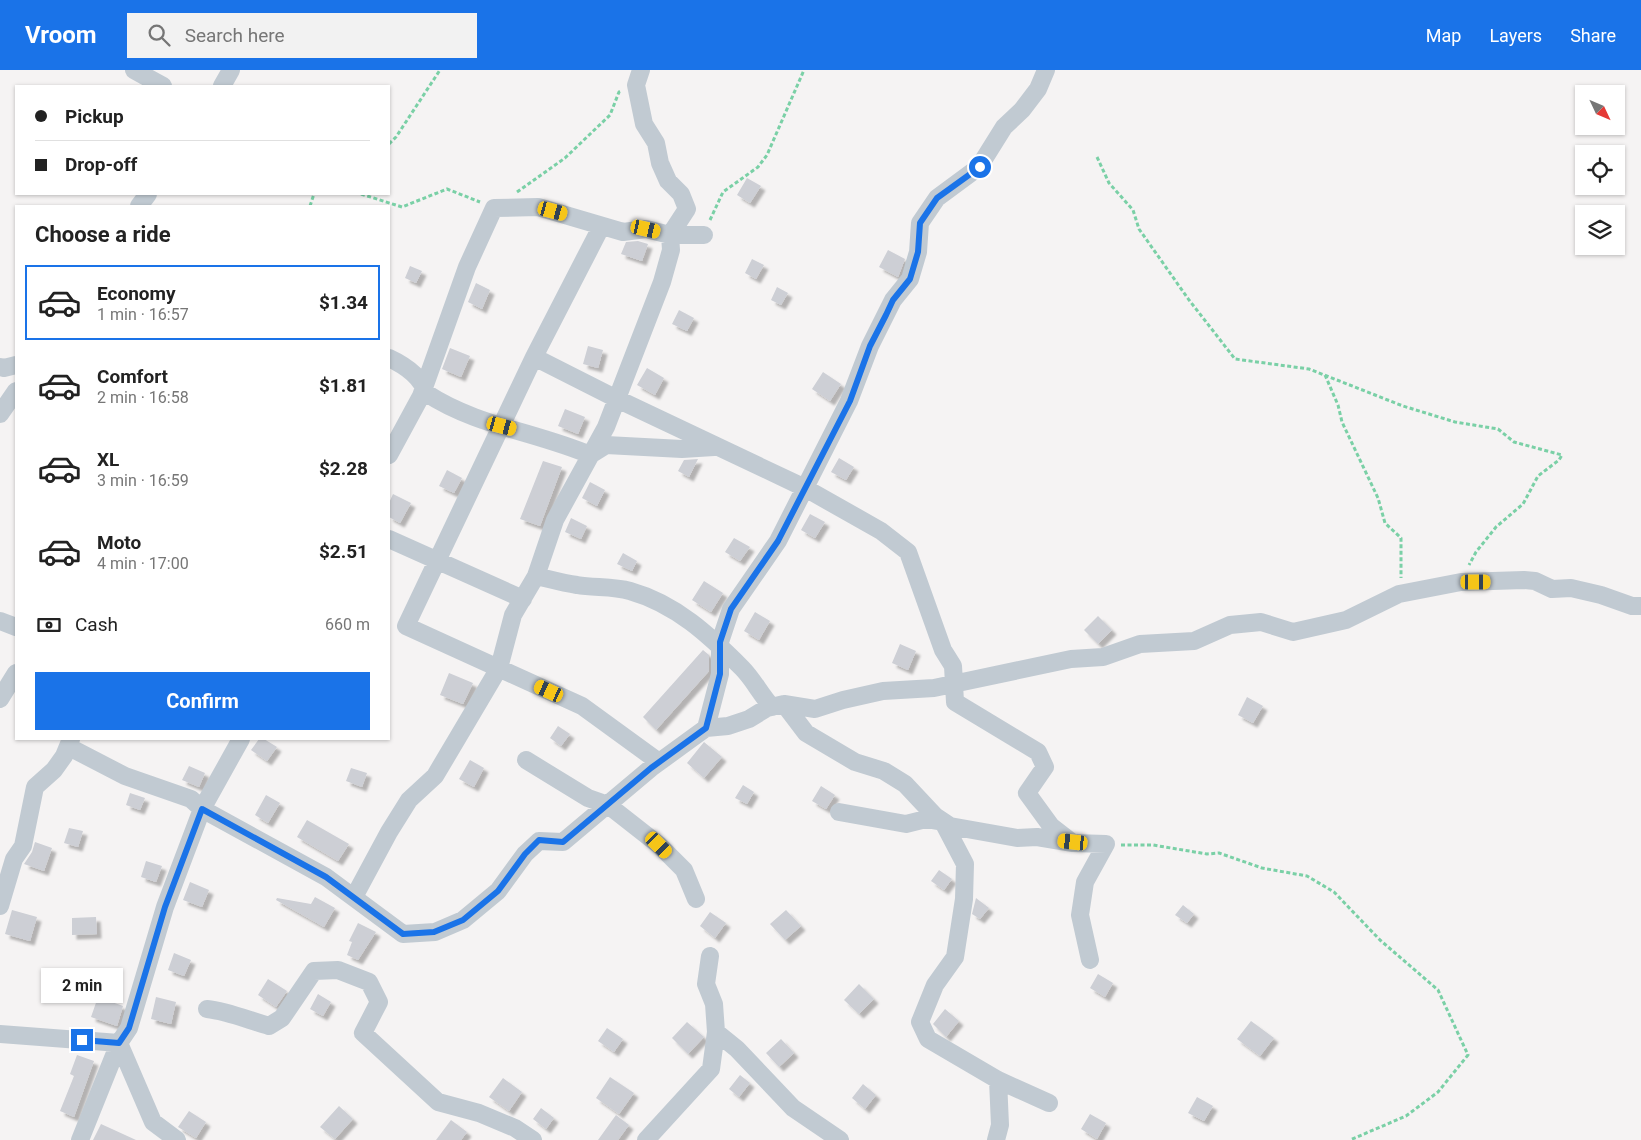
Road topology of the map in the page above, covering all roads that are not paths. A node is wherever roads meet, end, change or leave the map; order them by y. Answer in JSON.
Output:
{"nodes":[{"id":1,"x":134,"y":70,"type":"edge"},
{"id":2,"x":231,"y":70,"type":"edge"},
{"id":3,"x":1046,"y":70,"type":"edge"},
{"id":4,"x":638,"y":78,"type":"edge"},
{"id":5,"x":161,"y":85,"type":"edge"},
{"id":6,"x":223,"y":85,"type":"edge"},
{"id":7,"x":601,"y":227,"type":"junction"},
{"id":8,"x":704,"y":234,"type":"road end"},
{"id":9,"x":670,"y":235,"type":"junction"},
{"id":10,"x":534,"y":357,"type":"junction"},
{"id":11,"x":390,"y":359,"type":"edge"},
{"id":12,"x":15,"y":365,"type":"edge"},
{"id":13,"x":0,"y":367,"type":"edge"},
{"id":14,"x":424,"y":386,"type":"junction"},
{"id":15,"x":15,"y":392,"type":"edge"},
{"id":16,"x":615,"y":398,"type":"junction"},
{"id":17,"x":0,"y":414,"type":"edge"},
{"id":18,"x":502,"y":426,"type":"junction"},
{"id":19,"x":717,"y":447,"type":"junction"},
{"id":20,"x":390,"y":454,"type":"edge"},
{"id":21,"x":590,"y":456,"type":"junction"},
{"id":22,"x":805,"y":488,"type":"junction"},
{"id":23,"x":390,"y":539,"type":"edge"},
{"id":24,"x":437,"y":562,"type":"junction"},
{"id":25,"x":536,"y":576,"type":"junction"},
{"id":26,"x":523,"y":599,"type":"junction"},
{"id":27,"x":1641,"y":606,"type":"edge"},
{"id":28,"x":0,"y":620,"type":"edge"},
{"id":29,"x":15,"y":627,"type":"edge"},
{"id":30,"x":720,"y":646,"type":"junction"},
{"id":31,"x":500,"y":668,"type":"junction"},
{"id":32,"x":15,"y":676,"type":"edge"},
{"id":33,"x":953,"y":684,"type":"junction"},
{"id":34,"x":0,"y":698,"type":"edge"},
{"id":35,"x":778,"y":706,"type":"junction"},
{"id":36,"x":706,"y":728,"type":"junction"},
{"id":37,"x":240,"y":740,"type":"edge"},
{"id":38,"x":70,"y":743,"type":"edge"},
{"id":39,"x":526,"y":760,"type":"dead end"},
{"id":40,"x":659,"y":762,"type":"junction"},
{"id":41,"x":608,"y":805,"type":"junction"},
{"id":42,"x":202,"y":809,"type":"junction"},
{"id":43,"x":839,"y":812,"type":"dead end"},
{"id":44,"x":943,"y":822,"type":"junction"},
{"id":45,"x":1073,"y":842,"type":"junction"},
{"id":46,"x":1,"y":895,"type":"edge"},
{"id":47,"x":354,"y":897,"type":"junction"},
{"id":48,"x":696,"y":899,"type":"dead end"},
{"id":49,"x":710,"y":956,"type":"dead end"},
{"id":50,"x":1090,"y":960,"type":"dead end"},
{"id":51,"x":207,"y":1009,"type":"dead end"},
{"id":52,"x":716,"y":1032,"type":"junction"},
{"id":53,"x":0,"y":1034,"type":"edge"},
{"id":54,"x":119,"y":1043,"type":"junction"},
{"id":55,"x":998,"y":1080,"type":"junction"},
{"id":56,"x":1049,"y":1103,"type":"dead end"},
{"id":57,"x":80,"y":1140,"type":"edge"},
{"id":58,"x":177,"y":1140,"type":"edge"},
{"id":59,"x":533,"y":1140,"type":"edge"},
{"id":60,"x":646,"y":1140,"type":"edge"},
{"id":61,"x":840,"y":1140,"type":"edge"},
{"id":62,"x":996,"y":1140,"type":"edge"}],
"edges":[{"from":1,"to":5,"type":"street"},
{"from":2,"to":6,"type":"street"},
{"from":3,"to":22,"type":"street"},
{"from":4,"to":9,"type":"street"},
{"from":7,"to":9,"type":"street"},
{"from":7,"to":10,"type":"street"},
{"from":7,"to":14,"type":"street"},
{"from":8,"to":9,"type":"street"},
{"from":9,"to":16,"type":"street"},
{"from":10,"to":16,"type":"street"},
{"from":10,"to":18,"type":"street"},
{"from":11,"to":14,"type":"street"},
{"from":12,"to":13,"type":"street"},
{"from":14,"to":18,"type":"street"},
{"from":14,"to":20,"type":"street"},
{"from":15,"to":17,"type":"street"},
{"from":16,"to":19,"type":"street"},
{"from":16,"to":21,"type":"street"},
{"from":18,"to":21,"type":"street"},
{"from":18,"to":24,"type":"street"},
{"from":19,"to":21,"type":"street"},
{"from":19,"to":22,"type":"street"},
{"from":21,"to":25,"type":"street"},
{"from":22,"to":30,"type":"street"},
{"from":22,"to":33,"type":"street"},
{"from":23,"to":24,"type":"street"},
{"from":24,"to":26,"type":"street"},
{"from":24,"to":31,"type":"street"},
{"from":25,"to":26,"type":"street"},
{"from":25,"to":30,"type":"street"},
{"from":26,"to":31,"type":"street"},
{"from":27,"to":33,"type":"street"},
{"from":28,"to":29,"type":"street"},
{"from":30,"to":35,"type":"street"},
{"from":30,"to":36,"type":"street"},
{"from":31,"to":40,"type":"street"},
{"from":31,"to":47,"type":"street"},
{"from":32,"to":34,"type":"street"},
{"from":33,"to":35,"type":"street"},
{"from":33,"to":45,"type":"street"},
{"from":35,"to":36,"type":"street"},
{"from":35,"to":44,"type":"street"},
{"from":36,"to":40,"type":"street"},
{"from":37,"to":42,"type":"street"},
{"from":38,"to":42,"type":"street"},
{"from":38,"to":46,"type":"street"},
{"from":39,"to":41,"type":"street"},
{"from":40,"to":41,"type":"street"},
{"from":41,"to":47,"type":"street"},
{"from":41,"to":48,"type":"street"},
{"from":42,"to":47,"type":"street"},
{"from":42,"to":54,"type":"street"},
{"from":43,"to":44,"type":"street"},
{"from":44,"to":45,"type":"street"},
{"from":44,"to":55,"type":"street"},
{"from":45,"to":50,"type":"street"},
{"from":49,"to":52,"type":"street"},
{"from":51,"to":59,"type":"street"},
{"from":52,"to":60,"type":"street"},
{"from":52,"to":61,"type":"street"},
{"from":53,"to":54,"type":"street"},
{"from":54,"to":57,"type":"street"},
{"from":54,"to":58,"type":"street"},
{"from":55,"to":56,"type":"street"},
{"from":55,"to":62,"type":"street"}]}
